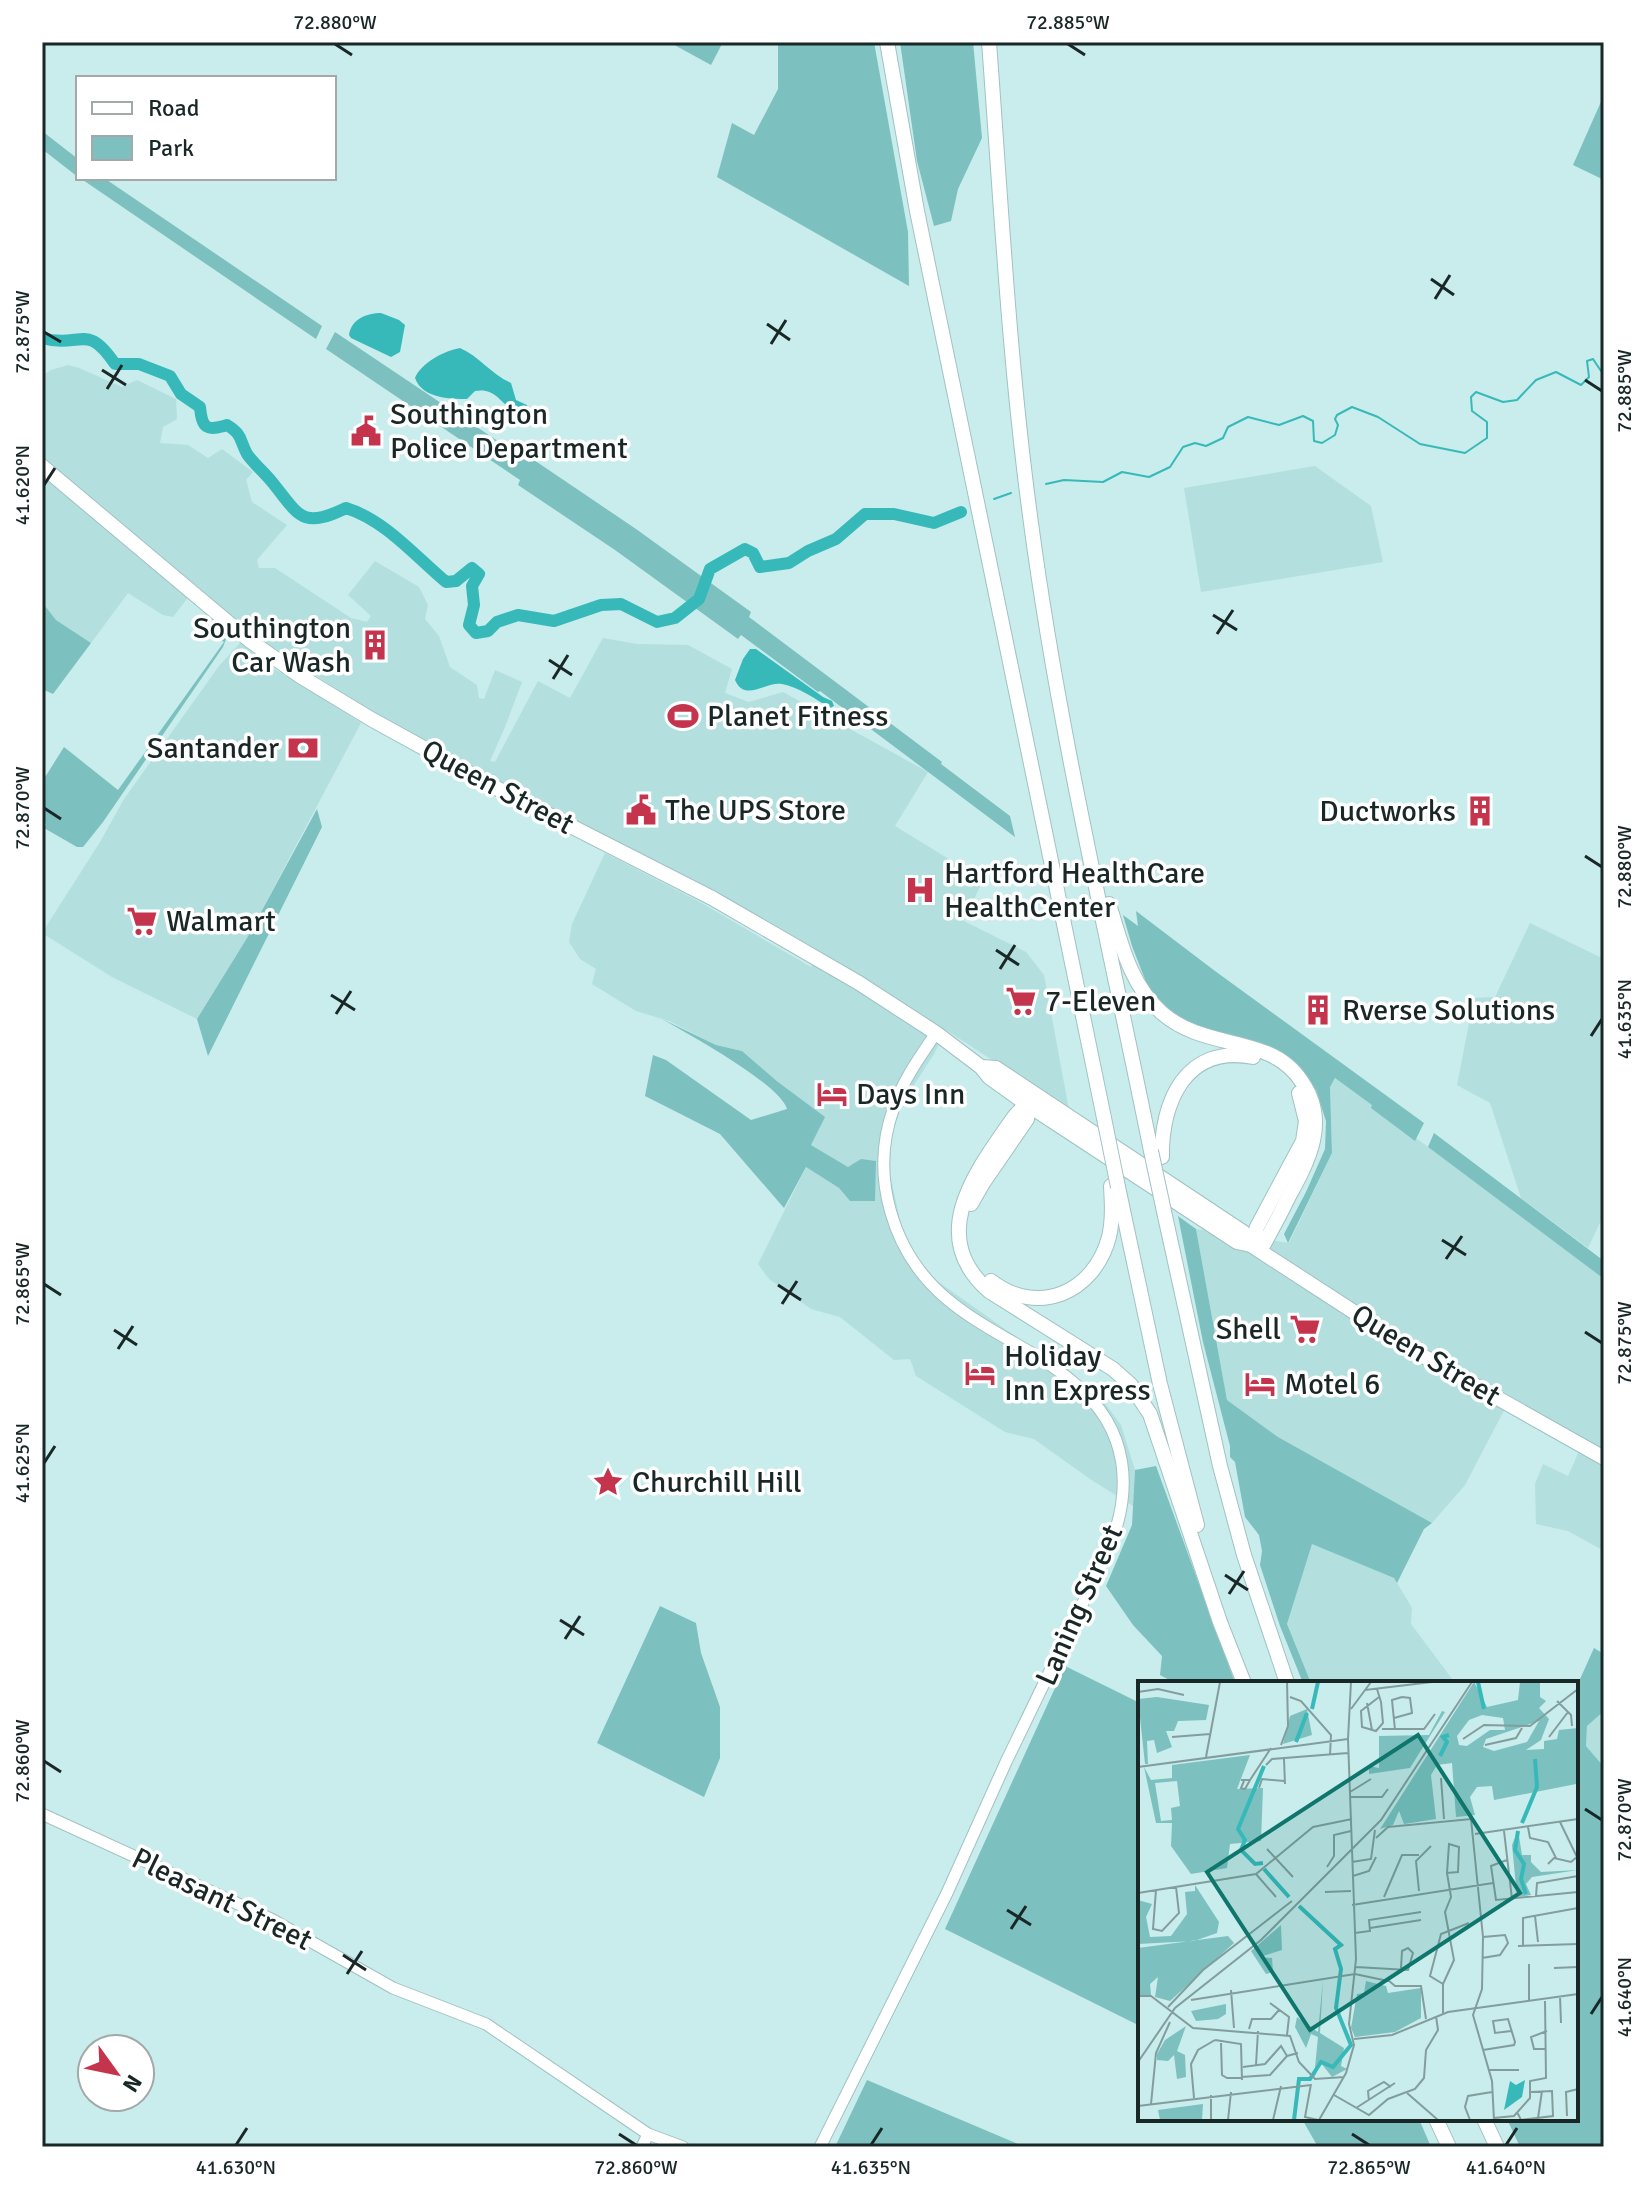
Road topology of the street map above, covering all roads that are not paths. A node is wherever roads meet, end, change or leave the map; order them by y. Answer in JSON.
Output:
{"nodes":[{"id":1,"x":887,"y":42,"type":"edge"},
{"id":2,"x":989,"y":42,"type":"edge"},
{"id":3,"x":42,"y":466,"type":"edge"},
{"id":4,"x":1110,"y":921,"type":"junction"},
{"id":5,"x":936,"y":1033,"type":"junction"},
{"id":6,"x":1031,"y":1100,"type":"junction"},
{"id":7,"x":1156,"y":1154,"type":"junction"},
{"id":8,"x":1114,"y":1184,"type":"junction"},
{"id":9,"x":1256,"y":1248,"type":"junction"},
{"id":10,"x":1604,"y":1458,"type":"edge"},
{"id":11,"x":1245,"y":1681,"type":"edge"},
{"id":12,"x":1245,"y":1681,"type":"edge"},
{"id":13,"x":1286,"y":1681,"type":"edge"},
{"id":14,"x":42,"y":1814,"type":"edge"},
{"id":15,"x":1437,"y":2121,"type":"edge"},
{"id":16,"x":1485,"y":2121,"type":"edge"},
{"id":17,"x":648,"y":2134,"type":"junction"},
{"id":18,"x":642,"y":2147,"type":"edge"},
{"id":19,"x":683,"y":2147,"type":"edge"},
{"id":20,"x":820,"y":2147,"type":"edge"},
{"id":21,"x":1449,"y":2147,"type":"edge"},
{"id":22,"x":1497,"y":2147,"type":"edge"}],
"edges":[{"from":1,"to":8,"type":"highway","bridge":true},
{"from":2,"to":4,"type":"highway"},
{"from":3,"to":5,"type":"highway","name":"Queen Street"},
{"from":4,"to":7,"type":"highway"},
{"from":4,"to":9,"type":"highway"},
{"from":5,"to":6,"type":"highway","name":"Queen Street"},
{"from":5,"to":20,"type":"street","name":"Laning Street"},
{"from":6,"to":8,"type":"highway"},
{"from":6,"to":9,"type":"highway","name":"Queen Street"},
{"from":6,"to":11,"type":"highway"},
{"from":7,"to":9,"type":"highway"},
{"from":7,"to":13,"type":"highway","bridge":true},
{"from":8,"to":12,"type":"highway"},
{"from":9,"to":10,"type":"highway","name":"Queen Street"},
{"from":14,"to":17,"type":"street","name":"Pleasant Street"},
{"from":15,"to":21,"type":"highway"},
{"from":16,"to":22,"type":"highway"},
{"from":17,"to":18,"type":"street"},
{"from":17,"to":19,"type":"street"}]}
